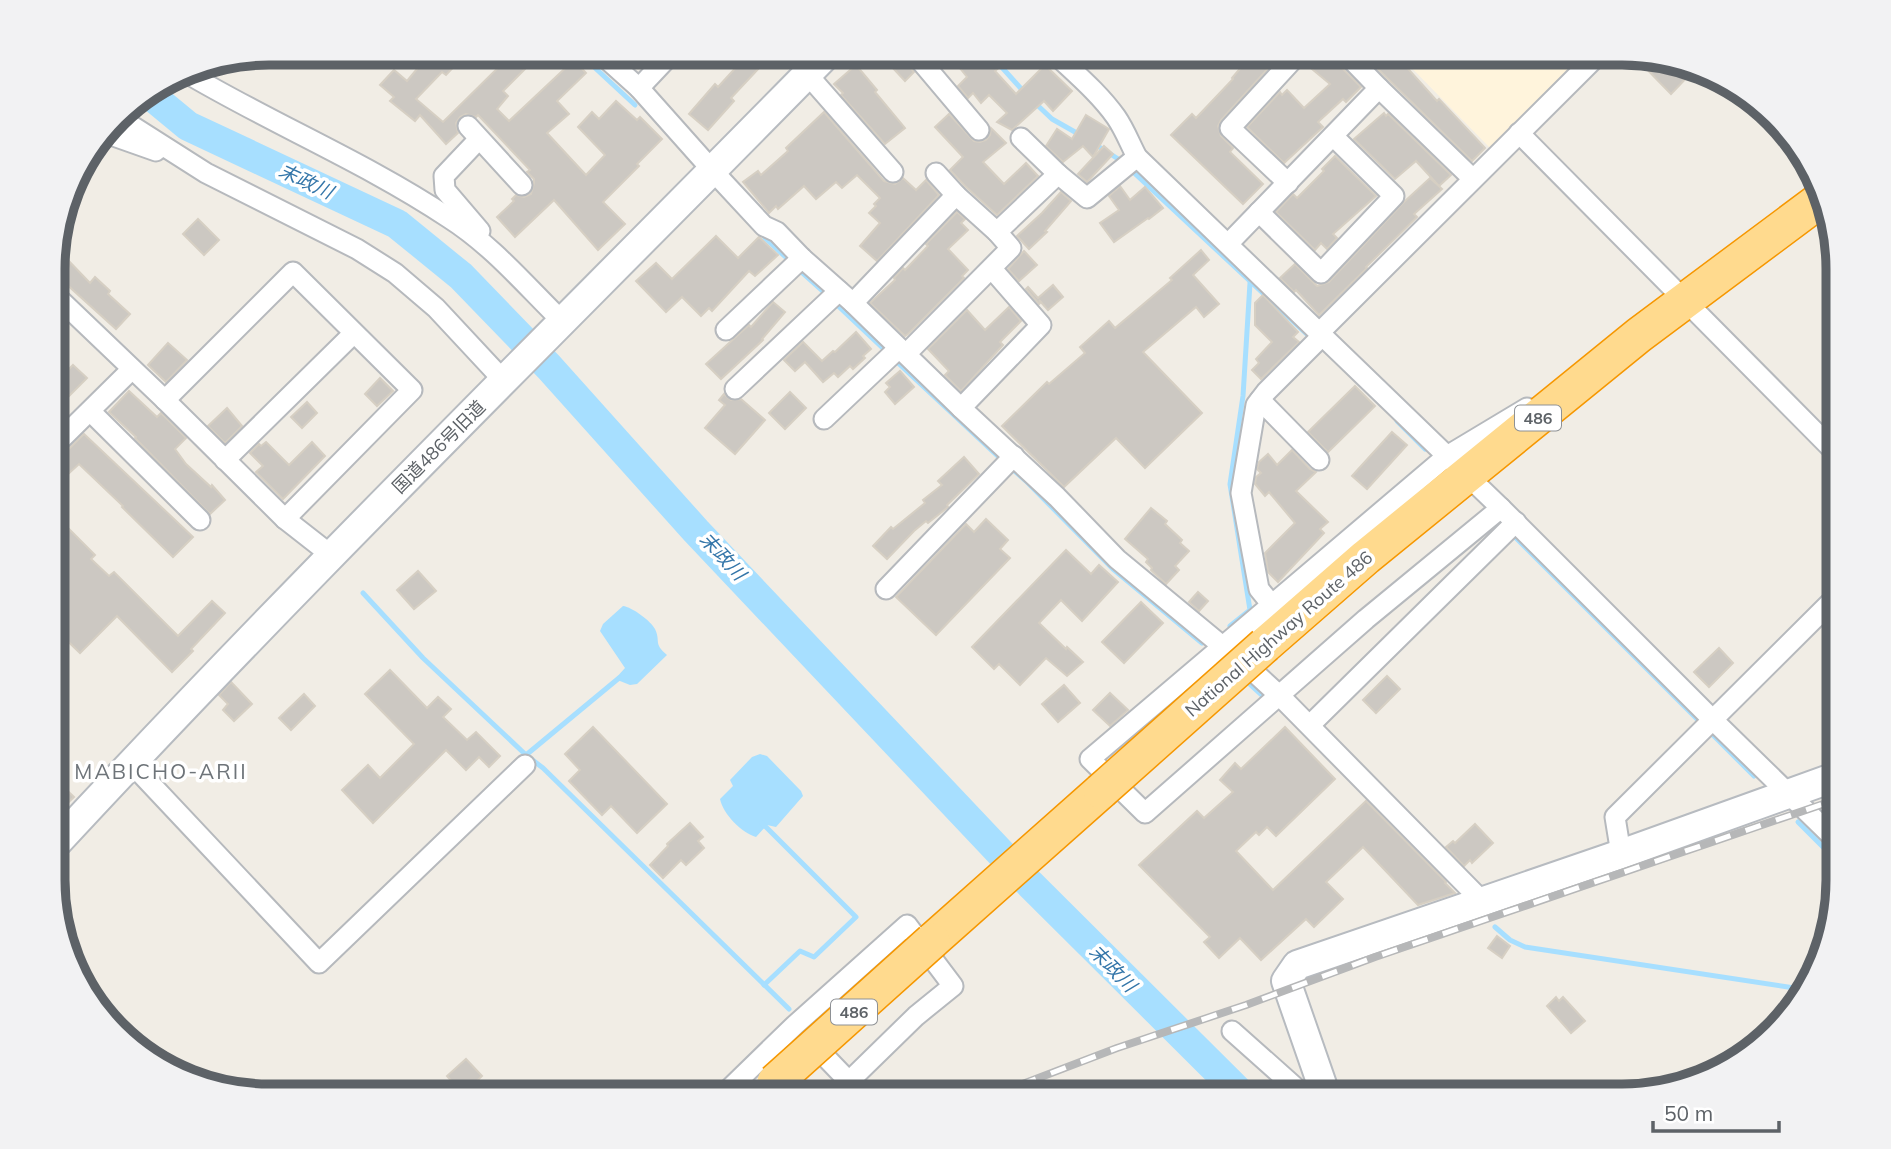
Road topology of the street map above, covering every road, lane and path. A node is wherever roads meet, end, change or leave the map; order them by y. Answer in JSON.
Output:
{"nodes":[{"id":1,"x":616,"y":65,"type":"edge"},
{"id":2,"x":660,"y":65,"type":"edge"},
{"id":3,"x":816,"y":65,"type":"edge"},
{"id":4,"x":925,"y":65,"type":"edge"},
{"id":5,"x":1067,"y":65,"type":"edge"},
{"id":6,"x":1287,"y":65,"type":"edge"},
{"id":7,"x":1357,"y":65,"type":"edge"},
{"id":8,"x":1587,"y":65,"type":"edge"},
{"id":9,"x":807,"y":74,"type":"junction"},
{"id":10,"x":200,"y":77,"type":"edge"},
{"id":11,"x":196,"y":79,"type":"edge"},
{"id":12,"x":208,"y":86,"type":"junction"},
{"id":13,"x":639,"y":88,"type":"junction"},
{"id":14,"x":1379,"y":88,"type":"junction"},
{"id":15,"x":126,"y":122,"type":"edge"},
{"id":16,"x":979,"y":130,"type":"dead end"},
{"id":17,"x":1519,"y":133,"type":"junction"},
{"id":18,"x":114,"y":136,"type":"edge"},
{"id":19,"x":1333,"y":136,"type":"junction"},
{"id":20,"x":1021,"y":138,"type":"dead end"},
{"id":21,"x":167,"y":150,"type":"junction"},
{"id":22,"x":1131,"y":163,"type":"junction"},
{"id":23,"x":712,"y":170,"type":"junction"},
{"id":24,"x":893,"y":172,"type":"dead end"},
{"id":25,"x":936,"y":173,"type":"dead end"},
{"id":26,"x":1058,"y":174,"type":"junction"},
{"id":27,"x":1473,"y":179,"type":"junction"},
{"id":28,"x":1288,"y":183,"type":"junction"},
{"id":29,"x":522,"y":185,"type":"dead end"},
{"id":30,"x":956,"y":195,"type":"junction"},
{"id":31,"x":1815,"y":204,"type":"edge"},
{"id":32,"x":1259,"y":212,"type":"junction"},
{"id":33,"x":997,"y":232,"type":"junction"},
{"id":34,"x":1228,"y":244,"type":"junction"},
{"id":35,"x":491,"y":250,"type":"junction"},
{"id":36,"x":797,"y":262,"type":"junction"},
{"id":37,"x":992,"y":269,"type":"junction"},
{"id":38,"x":838,"y":298,"type":"junction"},
{"id":39,"x":1686,"y":301,"type":"junction"},
{"id":40,"x":65,"y":304,"type":"edge"},
{"id":41,"x":556,"y":330,"type":"junction"},
{"id":42,"x":726,"y":330,"type":"dead end"},
{"id":43,"x":354,"y":333,"type":"junction"},
{"id":44,"x":1319,"y":337,"type":"junction"},
{"id":45,"x":897,"y":353,"type":"junction"},
{"id":46,"x":132,"y":369,"type":"junction"},
{"id":47,"x":512,"y":373,"type":"junction"},
{"id":48,"x":735,"y":389,"type":"dead end"},
{"id":49,"x":165,"y":400,"type":"junction"},
{"id":50,"x":1260,"y":400,"type":"junction"},
{"id":51,"x":961,"y":408,"type":"junction"},
{"id":52,"x":90,"y":411,"type":"junction"},
{"id":53,"x":824,"y":419,"type":"dead end"},
{"id":54,"x":65,"y":435,"type":"edge"},
{"id":55,"x":1826,"y":443,"type":"edge"},
{"id":56,"x":225,"y":460,"type":"junction"},
{"id":57,"x":1318,"y":460,"type":"dead end"},
{"id":58,"x":1009,"y":462,"type":"junction"},
{"id":59,"x":1457,"y":465,"type":"junction"},
{"id":60,"x":1501,"y":508,"type":"junction"},
{"id":61,"x":285,"y":519,"type":"junction"},
{"id":62,"x":200,"y":520,"type":"dead end"},
{"id":63,"x":1516,"y":522,"type":"junction"},
{"id":64,"x":331,"y":555,"type":"junction"},
{"id":65,"x":886,"y":589,"type":"dead end"},
{"id":66,"x":1272,"y":606,"type":"junction"},
{"id":67,"x":1826,"y":607,"type":"edge"},
{"id":68,"x":1222,"y":646,"type":"junction"},
{"id":69,"x":1274,"y":701,"type":"junction"},
{"id":70,"x":1310,"y":724,"type":"junction"},
{"id":71,"x":1708,"y":725,"type":"junction"},
{"id":72,"x":131,"y":763,"type":"junction"},
{"id":73,"x":526,"y":765,"type":"dead end"},
{"id":74,"x":1826,"y":780,"type":"edge"},
{"id":75,"x":1790,"y":793,"type":"junction"},
{"id":76,"x":1826,"y":830,"type":"edge"},
{"id":77,"x":65,"y":834,"type":"edge"},
{"id":78,"x":1621,"y":854,"type":"junction"},
{"id":79,"x":1482,"y":901,"type":"junction"},
{"id":80,"x":795,"y":1024,"type":"junction"},
{"id":81,"x":1232,"y":1031,"type":"dead end"},
{"id":82,"x":734,"y":1084,"type":"edge"},
{"id":83,"x":774,"y":1084,"type":"edge"},
{"id":84,"x":837,"y":1084,"type":"edge"},
{"id":85,"x":846,"y":1084,"type":"edge"},
{"id":86,"x":1292,"y":1084,"type":"edge"},
{"id":87,"x":1322,"y":1084,"type":"edge"}],
"edges":[{"from":1,"to":13,"type":"street"},
{"from":2,"to":13,"type":"street"},
{"from":3,"to":9,"type":"street","name":"国道486号旧道"},
{"from":4,"to":16,"type":"street"},
{"from":5,"to":22,"type":"street"},
{"from":6,"to":28,"type":"street"},
{"from":7,"to":14,"type":"street"},
{"from":8,"to":17,"type":"street"},
{"from":9,"to":23,"type":"street","name":"国道486号旧道"},
{"from":9,"to":24,"type":"street"},
{"from":10,"to":12,"type":"street"},
{"from":11,"to":12,"type":"street"},
{"from":12,"to":35,"type":"street"},
{"from":13,"to":23,"type":"street"},
{"from":14,"to":19,"type":"street"},
{"from":14,"to":27,"type":"street"},
{"from":15,"to":21,"type":"street"},
{"from":17,"to":27,"type":"street"},
{"from":17,"to":39,"type":"street"},
{"from":18,"to":21,"type":"street"},
{"from":19,"to":28,"type":"street"},
{"from":19,"to":32,"type":"street"},
{"from":20,"to":26,"type":"street"},
{"from":21,"to":47,"type":"street"},
{"from":22,"to":26,"type":"street"},
{"from":22,"to":34,"type":"street"},
{"from":23,"to":36,"type":"street"},
{"from":23,"to":41,"type":"street","name":"国道486号旧道"},
{"from":25,"to":30,"type":"street"},
{"from":26,"to":33,"type":"street"},
{"from":27,"to":44,"type":"street"},
{"from":28,"to":32,"type":"street"},
{"from":29,"to":35,"type":"street"},
{"from":30,"to":33,"type":"street"},
{"from":30,"to":38,"type":"street"},
{"from":31,"to":39,"type":"highway","name":"National Highway Route 486","number":"486"},
{"from":32,"to":34,"type":"street"},
{"from":33,"to":37,"type":"street"},
{"from":34,"to":44,"type":"street"},
{"from":35,"to":41,"type":"street"},
{"from":36,"to":38,"type":"street"},
{"from":36,"to":42,"type":"street"},
{"from":37,"to":45,"type":"street"},
{"from":37,"to":51,"type":"street"},
{"from":38,"to":45,"type":"street"},
{"from":38,"to":48,"type":"street"},
{"from":39,"to":55,"type":"street"},
{"from":39,"to":59,"type":"highway","name":"National Highway Route 486","number":"486"},
{"from":40,"to":46,"type":"street"},
{"from":41,"to":47,"type":"street","name":"国道486号旧道"},
{"from":43,"to":49,"type":"street"},
{"from":43,"to":56,"type":"street"},
{"from":43,"to":61,"type":"street"},
{"from":44,"to":50,"type":"street"},
{"from":44,"to":59,"type":"street"},
{"from":45,"to":51,"type":"street"},
{"from":45,"to":53,"type":"street"},
{"from":46,"to":49,"type":"street"},
{"from":46,"to":52,"type":"street"},
{"from":47,"to":64,"type":"street","name":"国道486号旧道"},
{"from":49,"to":56,"type":"street"},
{"from":50,"to":57,"type":"street"},
{"from":50,"to":66,"type":"street"},
{"from":51,"to":58,"type":"street"},
{"from":52,"to":54,"type":"street"},
{"from":52,"to":62,"type":"street"},
{"from":56,"to":61,"type":"street"},
{"from":58,"to":65,"type":"street"},
{"from":58,"to":68,"type":"street"},
{"from":59,"to":60,"type":"street"},
{"from":59,"to":66,"type":"street"},
{"from":59,"to":83,"type":"highway","name":"National Highway Route 486","number":"486","bridge":true},
{"from":60,"to":63,"type":"street"},
{"from":60,"to":69,"type":"street"},
{"from":61,"to":64,"type":"street"},
{"from":63,"to":70,"type":"street"},
{"from":63,"to":71,"type":"street"},
{"from":64,"to":72,"type":"street","name":"国道486号旧道"},
{"from":66,"to":68,"type":"street"},
{"from":67,"to":71,"type":"street"},
{"from":68,"to":69,"type":"street"},
{"from":68,"to":69,"type":"street"},
{"from":69,"to":70,"type":"street"},
{"from":70,"to":79,"type":"street"},
{"from":71,"to":75,"type":"street"},
{"from":71,"to":78,"type":"street"},
{"from":72,"to":73,"type":"street"},
{"from":72,"to":77,"type":"street","name":"国道486号旧道"},
{"from":74,"to":75,"type":"street"},
{"from":75,"to":76,"type":"street"},
{"from":75,"to":78,"type":"street"},
{"from":78,"to":79,"type":"street"},
{"from":79,"to":87,"type":"street"},
{"from":80,"to":82,"type":"street"},
{"from":80,"to":84,"type":"street"},
{"from":80,"to":85,"type":"street"},
{"from":81,"to":86,"type":"street"}]}
